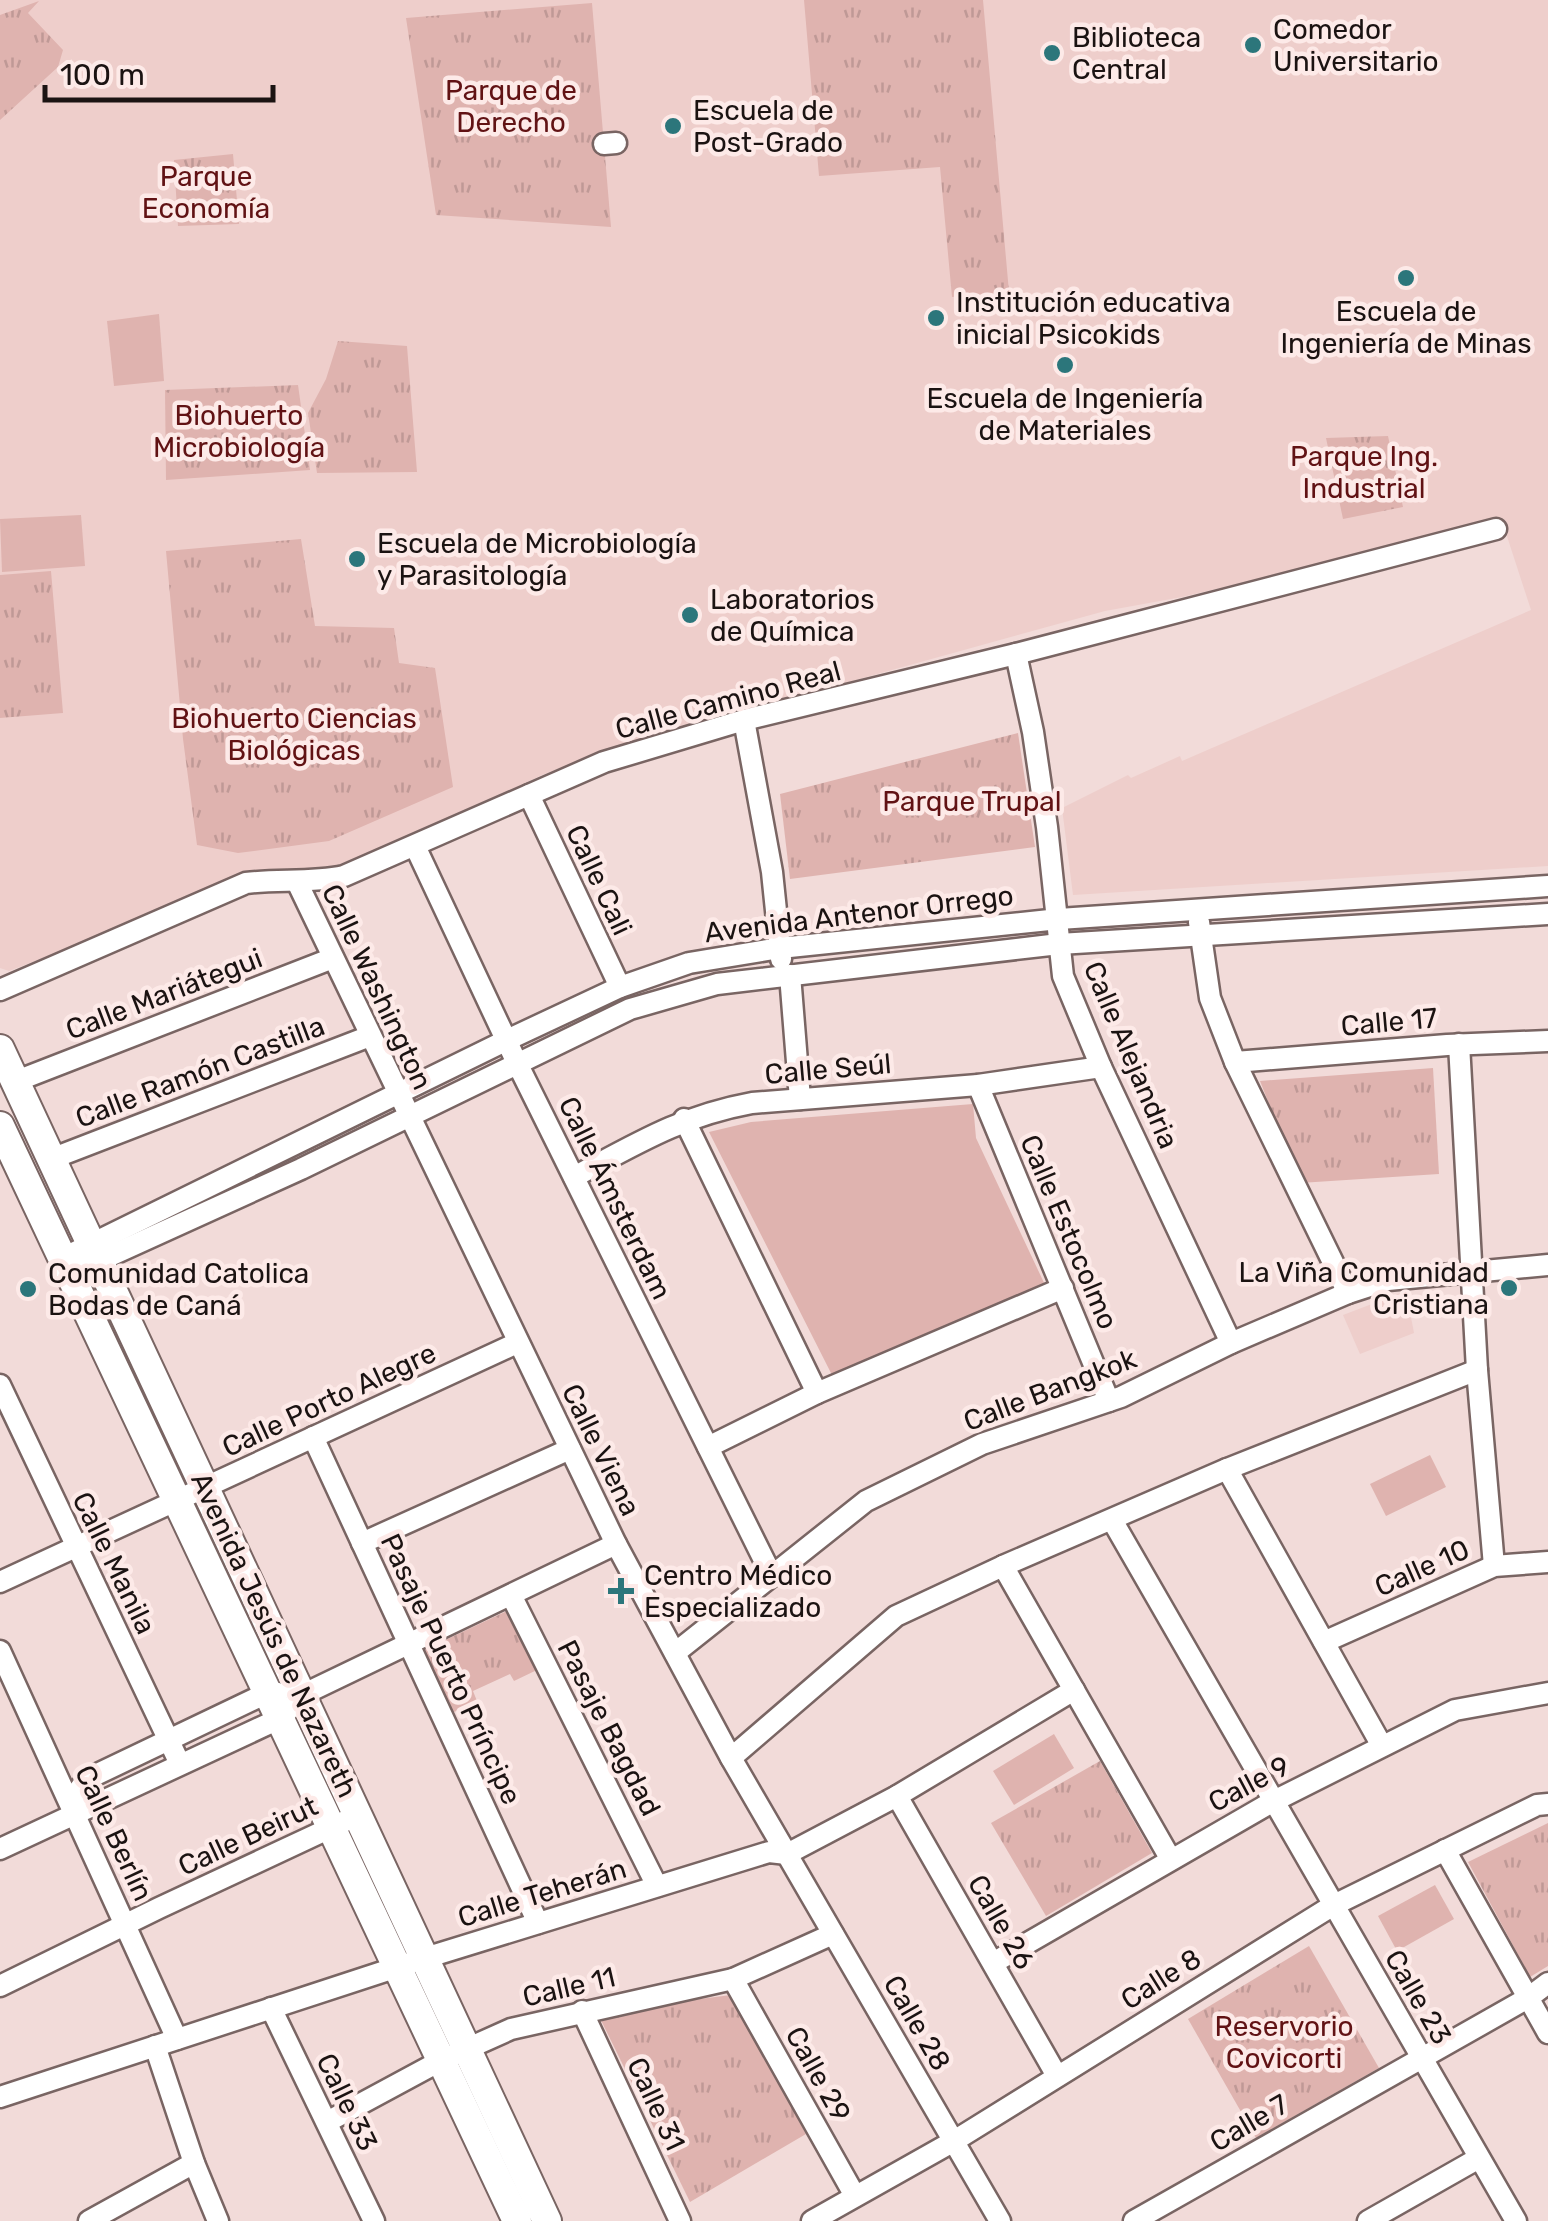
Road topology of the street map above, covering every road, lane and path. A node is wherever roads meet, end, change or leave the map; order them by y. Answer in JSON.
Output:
{"nodes":[{"id":1,"x":1496,"y":529,"type":"dead end"},
{"id":2,"x":1016,"y":654,"type":"junction"},
{"id":3,"x":744,"y":720,"type":"junction"},
{"id":4,"x":529,"y":796,"type":"junction"},
{"id":5,"x":415,"y":846,"type":"junction"},
{"id":6,"x":297,"y":882,"type":"junction"},
{"id":7,"x":1548,"y":886,"type":"edge"},
{"id":8,"x":1198,"y":908,"type":"junction"},
{"id":9,"x":1548,"y":914,"type":"edge"},
{"id":10,"x":1059,"y":919,"type":"junction"},
{"id":11,"x":1199,"y":933,"type":"junction"},
{"id":12,"x":1059,"y":944,"type":"junction"},
{"id":13,"x":780,"y":948,"type":"junction"},
{"id":14,"x":333,"y":958,"type":"junction"},
{"id":15,"x":787,"y":976,"type":"junction"},
{"id":16,"x":620,"y":987,"type":"junction"},
{"id":17,"x":0,"y":990,"type":"edge"},
{"id":18,"x":370,"y":1036,"type":"junction"},
{"id":19,"x":507,"y":1040,"type":"junction"},
{"id":20,"x":1548,"y":1041,"type":"edge"},
{"id":21,"x":1458,"y":1044,"type":"junction"},
{"id":22,"x":0,"y":1049,"type":"edge"},
{"id":23,"x":1234,"y":1062,"type":"junction"},
{"id":24,"x":517,"y":1063,"type":"junction"},
{"id":25,"x":1101,"y":1067,"type":"junction"},
{"id":26,"x":14,"y":1082,"type":"junction"},
{"id":27,"x":978,"y":1085,"type":"junction"},
{"id":28,"x":397,"y":1094,"type":"junction"},
{"id":29,"x":800,"y":1099,"type":"junction"},
{"id":30,"x":408,"y":1116,"type":"junction"},
{"id":31,"x":684,"y":1119,"type":"junction"},
{"id":32,"x":0,"y":1126,"type":"edge"},
{"id":33,"x":292,"y":1146,"type":"junction"},
{"id":34,"x":50,"y":1158,"type":"junction"},
{"id":35,"x":301,"y":1168,"type":"junction"},
{"id":36,"x":574,"y":1177,"type":"junction"},
{"id":37,"x":96,"y":1252,"type":"junction"},
{"id":38,"x":1548,"y":1265,"type":"edge"},
{"id":39,"x":66,"y":1266,"type":"junction"},
{"id":40,"x":1471,"y":1270,"type":"junction"},
{"id":41,"x":1063,"y":1288,"type":"junction"},
{"id":42,"x":1348,"y":1293,"type":"junction"},
{"id":43,"x":130,"y":1325,"type":"junction"},
{"id":44,"x":100,"y":1338,"type":"junction"},
{"id":45,"x":517,"y":1343,"type":"junction"},
{"id":46,"x":1231,"y":1343,"type":"junction"},
{"id":47,"x":1477,"y":1370,"type":"junction"},
{"id":48,"x":0,"y":1386,"type":"edge"},
{"id":49,"x":817,"y":1394,"type":"junction"},
{"id":50,"x":1109,"y":1401,"type":"junction"},
{"id":51,"x":313,"y":1438,"type":"junction"},
{"id":52,"x":708,"y":1446,"type":"junction"},
{"id":53,"x":570,"y":1449,"type":"junction"},
{"id":54,"x":1227,"y":1469,"type":"junction"},
{"id":55,"x":205,"y":1488,"type":"junction"},
{"id":56,"x":178,"y":1500,"type":"junction"},
{"id":57,"x":1112,"y":1520,"type":"junction"},
{"id":58,"x":362,"y":1543,"type":"junction"},
{"id":59,"x":616,"y":1544,"type":"junction"},
{"id":60,"x":76,"y":1547,"type":"junction"},
{"id":61,"x":1548,"y":1562,"type":"edge"},
{"id":62,"x":1003,"y":1566,"type":"junction"},
{"id":63,"x":1494,"y":1566,"type":"junction"},
{"id":64,"x":771,"y":1574,"type":"junction"},
{"id":65,"x":0,"y":1582,"type":"edge"},
{"id":66,"x":511,"y":1595,"type":"junction"},
{"id":67,"x":1324,"y":1642,"type":"junction"},
{"id":68,"x":409,"y":1644,"type":"junction"},
{"id":69,"x":0,"y":1651,"type":"edge"},
{"id":70,"x":675,"y":1653,"type":"junction"},
{"id":71,"x":1074,"y":1690,"type":"junction"},
{"id":72,"x":268,"y":1692,"type":"junction"},
{"id":73,"x":1548,"y":1693,"type":"edge"},
{"id":74,"x":302,"y":1695,"type":"junction"},
{"id":75,"x":281,"y":1718,"type":"junction"},
{"id":76,"x":169,"y":1740,"type":"junction"},
{"id":77,"x":1382,"y":1746,"type":"junction"},
{"id":78,"x":731,"y":1758,"type":"junction"},
{"id":79,"x":180,"y":1764,"type":"junction"},
{"id":80,"x":897,"y":1796,"type":"junction"},
{"id":81,"x":1272,"y":1802,"type":"junction"},
{"id":82,"x":1548,"y":1804,"type":"edge"},
{"id":83,"x":74,"y":1813,"type":"junction"},
{"id":84,"x":346,"y":1822,"type":"junction"},
{"id":85,"x":0,"y":1849,"type":"edge"},
{"id":86,"x":1445,"y":1850,"type":"junction"},
{"id":87,"x":786,"y":1854,"type":"junction"},
{"id":88,"x":1170,"y":1858,"type":"junction"},
{"id":89,"x":657,"y":1886,"type":"junction"},
{"id":90,"x":1332,"y":1906,"type":"junction"},
{"id":91,"x":538,"y":1923,"type":"junction"},
{"id":92,"x":127,"y":1926,"type":"junction"},
{"id":93,"x":833,"y":1934,"type":"junction"},
{"id":94,"x":412,"y":1962,"type":"junction"},
{"id":95,"x":992,"y":1963,"type":"junction"},
{"id":96,"x":734,"y":1979,"type":"junction"},
{"id":97,"x":1548,"y":1983,"type":"edge"},
{"id":98,"x":0,"y":1986,"type":"edge"},
{"id":99,"x":1528,"y":1998,"type":"junction"},
{"id":100,"x":271,"y":2008,"type":"junction"},
{"id":101,"x":582,"y":2012,"type":"junction"},
{"id":102,"x":1548,"y":2033,"type":"edge"},
{"id":103,"x":178,"y":2039,"type":"junction"},
{"id":104,"x":155,"y":2046,"type":"junction"},
{"id":105,"x":455,"y":2054,"type":"junction"},
{"id":106,"x":1421,"y":2057,"type":"junction"},
{"id":107,"x":1057,"y":2076,"type":"junction"},
{"id":108,"x":0,"y":2097,"type":"edge"},
{"id":109,"x":327,"y":2122,"type":"junction"},
{"id":110,"x":954,"y":2141,"type":"junction"},
{"id":111,"x":1480,"y":2158,"type":"junction"},
{"id":112,"x":194,"y":2163,"type":"junction"},
{"id":113,"x":855,"y":2196,"type":"junction"},
{"id":114,"x":1375,"y":2219,"type":"edge"},
{"id":115,"x":1137,"y":2220,"type":"edge"},
{"id":116,"x":89,"y":2221,"type":"edge"},
{"id":117,"x":218,"y":2221,"type":"edge"},
{"id":118,"x":374,"y":2221,"type":"edge"},
{"id":119,"x":517,"y":2221,"type":"edge"},
{"id":120,"x":547,"y":2221,"type":"edge"},
{"id":121,"x":680,"y":2221,"type":"edge"},
{"id":122,"x":812,"y":2221,"type":"edge"},
{"id":123,"x":1000,"y":2221,"type":"edge"},
{"id":124,"x":1516,"y":2221,"type":"edge"}],
"edges":[{"from":1,"to":2,"type":"street","name":"Calle Camino Real"},
{"from":2,"to":3,"type":"street","name":"Calle Camino Real"},
{"from":2,"to":10,"type":"street","name":"Calle Alejandria"},
{"from":3,"to":4,"type":"street","name":"Calle Camino Real"},
{"from":3,"to":13,"type":"street"},
{"from":4,"to":5,"type":"street","name":"Calle Camino Real"},
{"from":4,"to":16,"type":"street","name":"Calle Cali"},
{"from":5,"to":6,"type":"street","name":"Calle Camino Real"},
{"from":5,"to":19,"type":"street","name":"Calle Ámsterdam"},
{"from":6,"to":14,"type":"street","name":"Calle Washington"},
{"from":6,"to":17,"type":"street","name":"Calle Camino Real"},
{"from":7,"to":8,"type":"street","name":"Avenida Antenor Orrego"},
{"from":8,"to":10,"type":"street","name":"Avenida Antenor Orrego"},
{"from":8,"to":11,"type":"street"},
{"from":9,"to":11,"type":"street","name":"Avenida Antenor Orrego"},
{"from":10,"to":12,"type":"street","name":"Calle Alejandria"},
{"from":10,"to":13,"type":"street","name":"Avenida Antenor Orrego"},
{"from":11,"to":12,"type":"street","name":"Avenida Antenor Orrego"},
{"from":11,"to":23,"type":"street"},
{"from":12,"to":15,"type":"street","name":"Avenida Antenor Orrego"},
{"from":12,"to":25,"type":"street","name":"Calle Alejandria"},
{"from":13,"to":15,"type":"street"},
{"from":13,"to":16,"type":"street","name":"Avenida Antenor Orrego"},
{"from":14,"to":18,"type":"street","name":"Calle Washington"},
{"from":14,"to":26,"type":"street","name":"Calle Mariátegui"},
{"from":15,"to":24,"type":"street","name":"Avenida Antenor Orrego"},
{"from":15,"to":29,"type":"street"},
{"from":16,"to":19,"type":"street","name":"Avenida Antenor Orrego"},
{"from":18,"to":28,"type":"street","name":"Calle Washington"},
{"from":18,"to":34,"type":"street","name":"Calle Ramón Castilla"},
{"from":19,"to":24,"type":"street","name":"Calle Ámsterdam"},
{"from":19,"to":28,"type":"street","name":"Avenida Antenor Orrego"},
{"from":20,"to":21,"type":"street","name":"Calle 17"},
{"from":21,"to":23,"type":"street","name":"Calle 17"},
{"from":21,"to":40,"type":"street"},
{"from":22,"to":26,"type":"main road","name":"Avenida Jesús de Nazareth"},
{"from":23,"to":42,"type":"street"},
{"from":24,"to":30,"type":"street","name":"Avenida Antenor Orrego"},
{"from":24,"to":36,"type":"street","name":"Calle Ámsterdam"},
{"from":25,"to":27,"type":"street","name":"Calle Seúl"},
{"from":25,"to":46,"type":"street","name":"Calle Alejandria"},
{"from":26,"to":34,"type":"main road","name":"Avenida Jesús de Nazareth"},
{"from":27,"to":29,"type":"street","name":"Calle Seúl"},
{"from":27,"to":41,"type":"street","name":"Calle Estocolmo"},
{"from":28,"to":30,"type":"street","name":"Calle Washington"},
{"from":28,"to":33,"type":"street","name":"Avenida Antenor Orrego"},
{"from":29,"to":31,"type":"street","name":"Calle Seúl"},
{"from":30,"to":35,"type":"street","name":"Avenida Antenor Orrego"},
{"from":30,"to":45,"type":"street","name":"Calle Viena"},
{"from":31,"to":36,"type":"street","name":"Calle Seúl"},
{"from":31,"to":49,"type":"street"},
{"from":32,"to":39,"type":"main road","name":"Avenida Jesús de Nazareth"},
{"from":33,"to":35,"type":"street"},
{"from":33,"to":37,"type":"street","name":"Avenida Antenor Orrego"},
{"from":34,"to":37,"type":"main road","name":"Avenida Jesús de Nazareth"},
{"from":35,"to":37,"type":"street","name":"Avenida Antenor Orrego"},
{"from":36,"to":52,"type":"street","name":"Calle Ámsterdam"},
{"from":37,"to":39,"type":"street","name":"Avenida Antenor Orrego"},
{"from":37,"to":43,"type":"main road","name":"Avenida Jesús de Nazareth"},
{"from":38,"to":40,"type":"street","name":"Calle Bangkok"},
{"from":39,"to":44,"type":"main road","name":"Avenida Jesús de Nazareth"},
{"from":40,"to":42,"type":"street","name":"Calle Bangkok"},
{"from":40,"to":47,"type":"street"},
{"from":41,"to":49,"type":"street"},
{"from":41,"to":50,"type":"street","name":"Calle Estocolmo"},
{"from":42,"to":46,"type":"street","name":"Calle Bangkok"},
{"from":43,"to":44,"type":"main road"},
{"from":43,"to":55,"type":"main road","name":"Avenida Jesús de Nazareth"},
{"from":44,"to":56,"type":"main road","name":"Avenida Jesús de Nazareth"},
{"from":45,"to":51,"type":"street","name":"Calle Porto Alegre"},
{"from":45,"to":53,"type":"street","name":"Calle Viena"},
{"from":46,"to":50,"type":"street","name":"Calle Bangkok"},
{"from":47,"to":54,"type":"street"},
{"from":47,"to":63,"type":"street"},
{"from":48,"to":60,"type":"street","name":"Calle Manila"},
{"from":49,"to":52,"type":"street"},
{"from":50,"to":64,"type":"street","name":"Calle Bangkok"},
{"from":51,"to":55,"type":"street","name":"Calle Porto Alegre"},
{"from":51,"to":58,"type":"street","name":"Pasaje Puerto Príncipe"},
{"from":52,"to":64,"type":"street","name":"Calle Ámsterdam"},
{"from":53,"to":58,"type":"street"},
{"from":53,"to":59,"type":"street","name":"Calle Viena"},
{"from":54,"to":57,"type":"street"},
{"from":54,"to":67,"type":"street"},
{"from":55,"to":56,"type":"street","name":"Calle Porto Alegre"},
{"from":55,"to":74,"type":"main road","name":"Avenida Jesús de Nazareth"},
{"from":56,"to":60,"type":"street","name":"Calle Porto Alegre"},
{"from":56,"to":72,"type":"main road","name":"Avenida Jesús de Nazareth"},
{"from":57,"to":62,"type":"street"},
{"from":57,"to":81,"type":"street","name":"Calle 23"},
{"from":58,"to":68,"type":"street","name":"Pasaje Puerto Príncipe"},
{"from":59,"to":66,"type":"street"},
{"from":59,"to":70,"type":"street","name":"Calle Viena"},
{"from":60,"to":65,"type":"street","name":"Calle Porto Alegre"},
{"from":60,"to":76,"type":"street","name":"Calle Manila"},
{"from":61,"to":63,"type":"street","name":"Calle 10"},
{"from":62,"to":71,"type":"street"},
{"from":62,"to":78,"type":"street"},
{"from":63,"to":67,"type":"street","name":"Calle 10"},
{"from":64,"to":70,"type":"street","name":"Calle Bangkok"},
{"from":66,"to":68,"type":"street"},
{"from":66,"to":89,"type":"street","name":"Pasaje Bagdad"},
{"from":67,"to":77,"type":"street"},
{"from":68,"to":74,"type":"street"},
{"from":68,"to":91,"type":"street","name":"Pasaje Puerto Príncipe"},
{"from":69,"to":83,"type":"street","name":"Calle Berlín"},
{"from":70,"to":78,"type":"street","name":"Calle Viena"},
{"from":71,"to":80,"type":"street","name":"Calle Teherán"},
{"from":71,"to":88,"type":"street"},
{"from":72,"to":74,"type":"street"},
{"from":72,"to":75,"type":"main road","name":"Avenida Jesús de Nazareth"},
{"from":72,"to":76,"type":"street"},
{"from":73,"to":77,"type":"street","name":"Calle 9"},
{"from":74,"to":75,"type":"street"},
{"from":74,"to":84,"type":"main road","name":"Avenida Jesús de Nazareth"},
{"from":75,"to":79,"type":"street"},
{"from":75,"to":84,"type":"main road","name":"Avenida Jesús de Nazareth"},
{"from":76,"to":79,"type":"street","name":"Calle Manila"},
{"from":76,"to":83,"type":"street"},
{"from":77,"to":81,"type":"street","name":"Calle 9"},
{"from":78,"to":87,"type":"street","name":"Calle Viena"},
{"from":79,"to":83,"type":"street"},
{"from":80,"to":87,"type":"street","name":"Calle Teherán"},
{"from":80,"to":95,"type":"street","name":"Calle 26"},
{"from":81,"to":88,"type":"street","name":"Calle 9"},
{"from":81,"to":90,"type":"street","name":"Calle 23"},
{"from":82,"to":86,"type":"street","name":"Calle 8"},
{"from":83,"to":85,"type":"street"},
{"from":83,"to":92,"type":"street","name":"Calle Berlín"},
{"from":84,"to":92,"type":"street","name":"Calle Beirut"},
{"from":84,"to":94,"type":"main road","name":"Avenida Jesús de Nazareth"},
{"from":86,"to":90,"type":"street","name":"Calle 8"},
{"from":86,"to":99,"type":"street"},
{"from":87,"to":89,"type":"street","name":"Calle Teherán"},
{"from":87,"to":93,"type":"street","name":"Calle 28"},
{"from":88,"to":95,"type":"street","name":"Calle 9"},
{"from":89,"to":91,"type":"street","name":"Calle Teherán"},
{"from":90,"to":106,"type":"street","name":"Calle 23"},
{"from":90,"to":107,"type":"street","name":"Calle 8"},
{"from":91,"to":94,"type":"street","name":"Calle Teherán"},
{"from":92,"to":98,"type":"street","name":"Calle Beirut"},
{"from":92,"to":103,"type":"street","name":"Calle Berlín"},
{"from":93,"to":96,"type":"street","name":"Calle 11"},
{"from":93,"to":110,"type":"street","name":"Calle 28"},
{"from":94,"to":100,"type":"street","name":"Calle Teherán"},
{"from":94,"to":105,"type":"main road","name":"Avenida Jesús de Nazareth"},
{"from":95,"to":107,"type":"street","name":"Calle 26"},
{"from":96,"to":101,"type":"street","name":"Calle 11"},
{"from":96,"to":113,"type":"street","name":"Calle 29"},
{"from":97,"to":99,"type":"street","name":"Calle 7"},
{"from":99,"to":102,"type":"street"},
{"from":99,"to":106,"type":"street","name":"Calle 7"},
{"from":100,"to":103,"type":"street","name":"Calle Teherán"},
{"from":100,"to":109,"type":"street","name":"Calle 33"},
{"from":101,"to":105,"type":"street","name":"Calle 11"},
{"from":101,"to":121,"type":"street","name":"Calle 31"},
{"from":103,"to":104,"type":"street","name":"Calle Teherán"},
{"from":104,"to":108,"type":"street","name":"Calle Teherán"},
{"from":104,"to":112,"type":"street"},
{"from":105,"to":109,"type":"street","name":"Calle 11"},
{"from":105,"to":119,"type":"main road","name":"Avenida Jesús de Nazareth"},
{"from":105,"to":120,"type":"main road","name":"Avenida Jesús de Nazareth"},
{"from":106,"to":111,"type":"street","name":"Calle 23"},
{"from":106,"to":115,"type":"street","name":"Calle 7"},
{"from":107,"to":110,"type":"street","name":"Calle 8"},
{"from":109,"to":118,"type":"street","name":"Calle 33"},
{"from":110,"to":113,"type":"street","name":"Calle 8"},
{"from":110,"to":123,"type":"street","name":"Calle 28"},
{"from":111,"to":114,"type":"street"},
{"from":111,"to":124,"type":"street","name":"Calle 23"},
{"from":112,"to":116,"type":"street"},
{"from":112,"to":117,"type":"street"},
{"from":113,"to":122,"type":"street","name":"Calle 8"}]}
